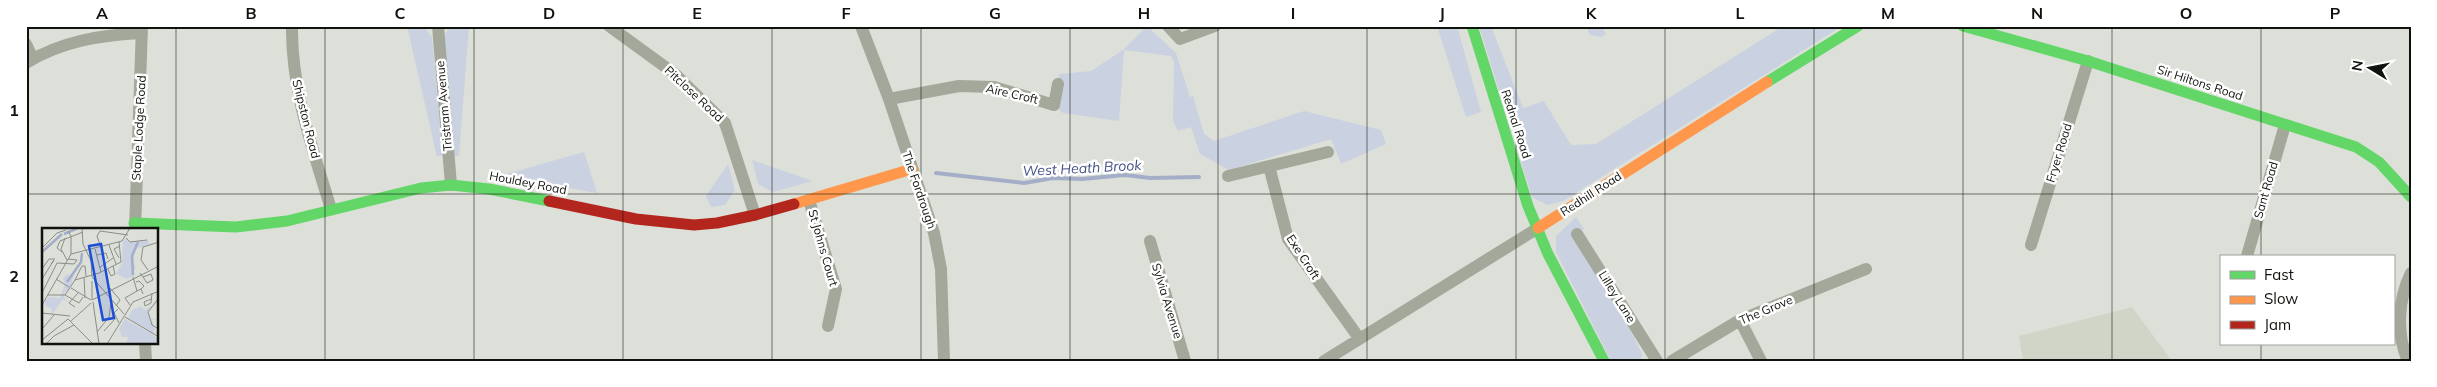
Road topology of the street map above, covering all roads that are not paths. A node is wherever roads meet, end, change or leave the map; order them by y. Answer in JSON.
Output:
{"nodes":[{"id":1,"x":292,"y":26,"type":"edge"},
{"id":2,"x":438,"y":26,"type":"edge"},
{"id":3,"x":609,"y":26,"type":"edge"},
{"id":4,"x":861,"y":26,"type":"edge"},
{"id":5,"x":1168,"y":26,"type":"edge"},
{"id":6,"x":1215,"y":26,"type":"edge"},
{"id":7,"x":1472,"y":26,"type":"edge"},
{"id":8,"x":1858,"y":26,"type":"edge"},
{"id":9,"x":1963,"y":26,"type":"edge"},
{"id":10,"x":142,"y":30,"type":"edge"},
{"id":11,"x":26,"y":44,"type":"edge"},
{"id":12,"x":29,"y":61,"type":"edge"},
{"id":13,"x":2088,"y":61,"type":"junction"},
{"id":14,"x":1058,"y":84,"type":"dead end"},
{"id":15,"x":889,"y":99,"type":"junction"},
{"id":16,"x":2285,"y":125,"type":"junction"},
{"id":17,"x":1328,"y":152,"type":"dead end"},
{"id":18,"x":1269,"y":166,"type":"junction"},
{"id":19,"x":912,"y":169,"type":"junction"},
{"id":20,"x":1228,"y":176,"type":"dead end"},
{"id":21,"x":451,"y":185,"type":"junction"},
{"id":22,"x":2411,"y":197,"type":"edge"},
{"id":23,"x":809,"y":200,"type":"junction"},
{"id":24,"x":330,"y":209,"type":"junction"},
{"id":25,"x":755,"y":214,"type":"junction"},
{"id":26,"x":134,"y":226,"type":"edge"},
{"id":27,"x":1538,"y":228,"type":"junction"},
{"id":28,"x":1577,"y":234,"type":"dead end"},
{"id":29,"x":1150,"y":241,"type":"dead end"},
{"id":30,"x":2031,"y":245,"type":"dead end"},
{"id":31,"x":2247,"y":255,"type":"edge"},
{"id":32,"x":1866,"y":269,"type":"dead end"},
{"id":33,"x":2411,"y":273,"type":"edge"},
{"id":34,"x":1740,"y":320,"type":"junction"},
{"id":35,"x":828,"y":326,"type":"dead end"},
{"id":36,"x":1359,"y":338,"type":"junction"},
{"id":37,"x":145,"y":344,"type":"edge"},
{"id":38,"x":146,"y":361,"type":"edge"},
{"id":39,"x":944,"y":361,"type":"edge"},
{"id":40,"x":1185,"y":361,"type":"edge"},
{"id":41,"x":1324,"y":361,"type":"edge"},
{"id":42,"x":1604,"y":361,"type":"edge"},
{"id":43,"x":1657,"y":361,"type":"edge"},
{"id":44,"x":1672,"y":361,"type":"edge"},
{"id":45,"x":1761,"y":361,"type":"edge"},
{"id":46,"x":2408,"y":361,"type":"edge"}],
"edges":[{"from":1,"to":24,"type":"street","name":"Shipston Road"},
{"from":2,"to":21,"type":"street","name":"Tristram Avenue"},
{"from":3,"to":25,"type":"street","name":"Pitclose Road"},
{"from":4,"to":15,"type":"street","name":"The Fordrough"},
{"from":5,"to":6,"type":"street"},
{"from":7,"to":27,"type":"street","name":"Rednal Road"},
{"from":8,"to":27,"type":"street","name":"Redhill Road"},
{"from":9,"to":13,"type":"street","name":"Sir Hiltons Road"},
{"from":10,"to":12,"type":"street"},
{"from":10,"to":26,"type":"street","name":"Staple Lodge Road"},
{"from":11,"to":12,"type":"street"},
{"from":13,"to":16,"type":"street","name":"Sir Hiltons Road"},
{"from":13,"to":30,"type":"street","name":"Fryer Road"},
{"from":14,"to":15,"type":"street","name":"Aire Croft"},
{"from":15,"to":19,"type":"street","name":"The Fordrough"},
{"from":16,"to":22,"type":"street","name":"Sir Hiltons Road"},
{"from":16,"to":31,"type":"street","name":"Sant Road"},
{"from":17,"to":18,"type":"street"},
{"from":18,"to":20,"type":"street"},
{"from":18,"to":36,"type":"street","name":"Exe Croft"},
{"from":19,"to":23,"type":"street","name":"Houldey Road"},
{"from":19,"to":39,"type":"street","name":"The Fordrough"},
{"from":21,"to":24,"type":"street","name":"Houldey Road"},
{"from":21,"to":25,"type":"street","name":"Houldey Road"},
{"from":23,"to":25,"type":"street","name":"Houldey Road"},
{"from":23,"to":35,"type":"street","name":"St Johns Court"},
{"from":24,"to":26,"type":"street","name":"Houldey Road"},
{"from":27,"to":36,"type":"street","name":"Redhill Road"},
{"from":27,"to":42,"type":"street"},
{"from":28,"to":43,"type":"street","name":"Lilley Lane"},
{"from":29,"to":40,"type":"street","name":"Sylvia Avenue"},
{"from":32,"to":34,"type":"street","name":"The Grove"},
{"from":33,"to":46,"type":"street"},
{"from":34,"to":44,"type":"street","name":"The Grove"},
{"from":34,"to":45,"type":"street"},
{"from":36,"to":41,"type":"street","name":"Redhill Road"},
{"from":37,"to":38,"type":"street"}]}
